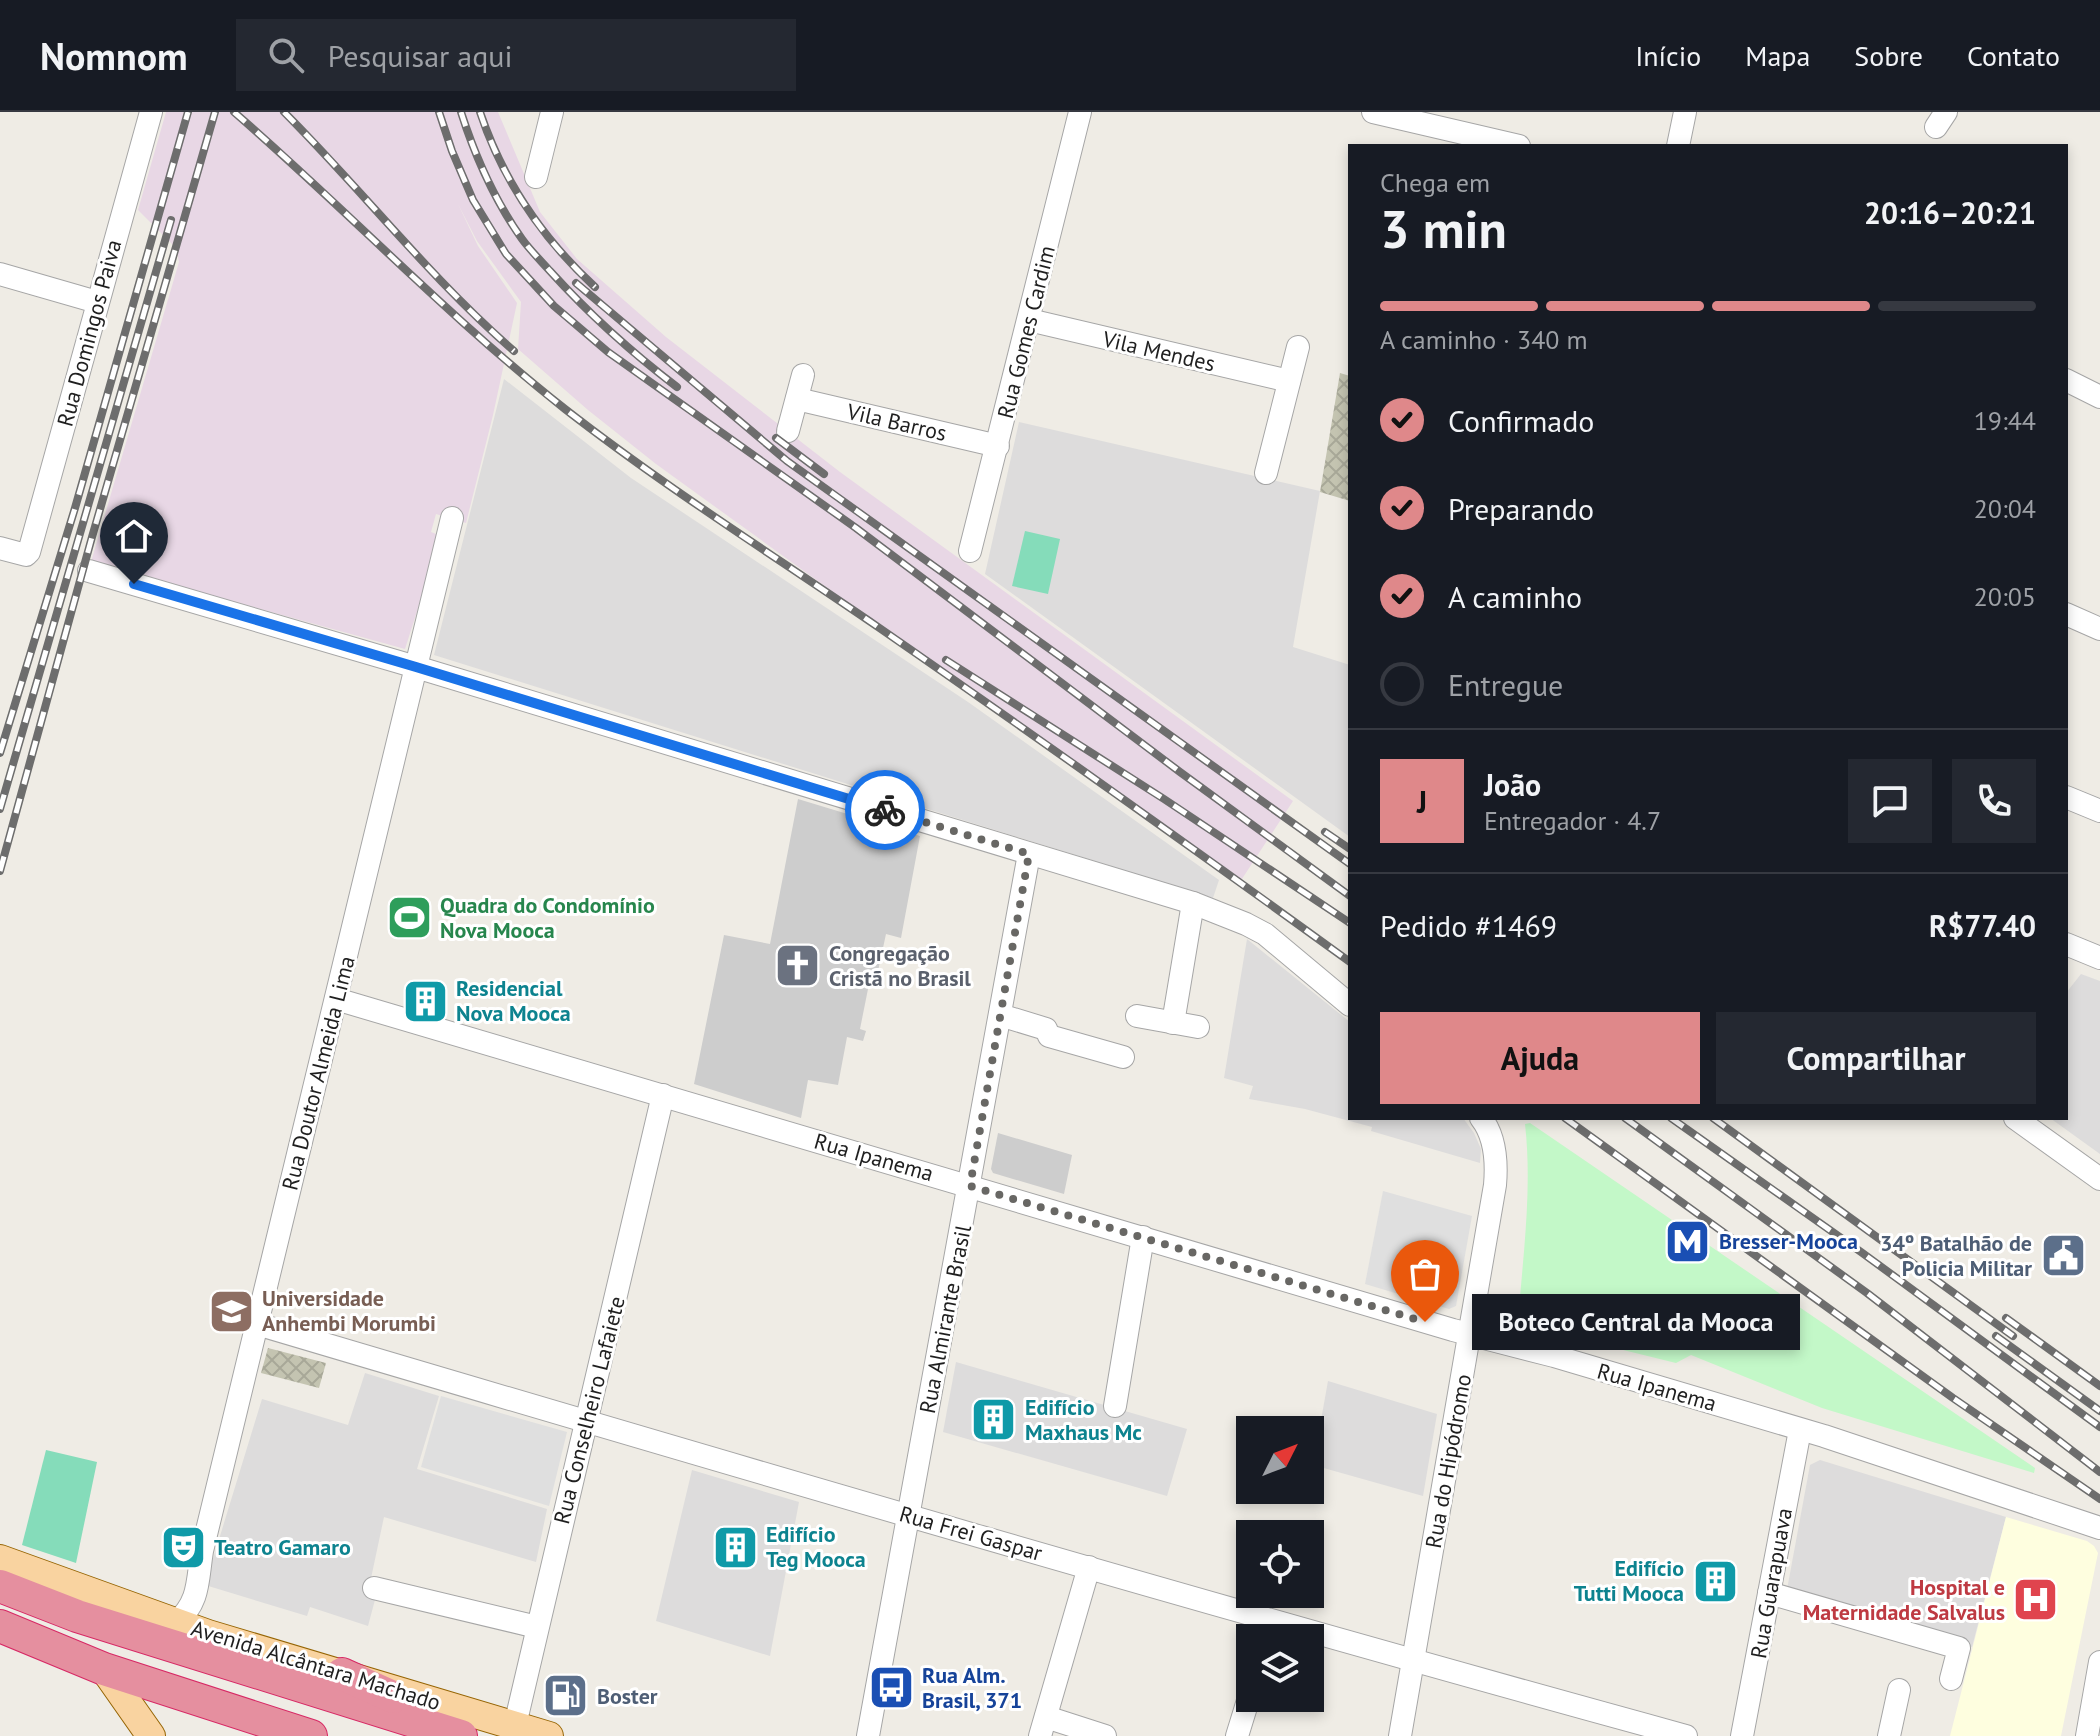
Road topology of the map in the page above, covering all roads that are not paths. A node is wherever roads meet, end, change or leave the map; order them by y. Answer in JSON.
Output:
{"nodes":[{"id":1,"x":151,"y":112,"type":"edge"},
{"id":2,"x":552,"y":112,"type":"edge"},
{"id":3,"x":1080,"y":112,"type":"edge"},
{"id":4,"x":1373,"y":112,"type":"edge"},
{"id":5,"x":1685,"y":112,"type":"edge"},
{"id":6,"x":1510,"y":144,"type":"edge"},
{"id":7,"x":1678,"y":144,"type":"edge"},
{"id":8,"x":536,"y":177,"type":"dead end"},
{"id":9,"x":0,"y":274,"type":"edge"},
{"id":10,"x":97,"y":302,"type":"junction"},
{"id":11,"x":1029,"y":320,"type":"junction"},
{"id":12,"x":1298,"y":347,"type":"dead end"},
{"id":13,"x":803,"y":375,"type":"dead end"},
{"id":14,"x":1289,"y":381,"type":"junction"},
{"id":15,"x":2068,"y":381,"type":"edge"},
{"id":16,"x":2100,"y":397,"type":"edge"},
{"id":17,"x":797,"y":399,"type":"junction"},
{"id":18,"x":788,"y":431,"type":"dead end"},
{"id":19,"x":998,"y":446,"type":"junction"},
{"id":20,"x":1266,"y":473,"type":"dead end"},
{"id":21,"x":452,"y":518,"type":"dead end"},
{"id":22,"x":0,"y":548,"type":"edge"},
{"id":23,"x":970,"y":551,"type":"dead end"},
{"id":24,"x":89,"y":571,"type":"dead end"},
{"id":25,"x":2068,"y":615,"type":"edge"},
{"id":26,"x":2100,"y":629,"type":"edge"},
{"id":27,"x":416,"y":667,"type":"junction"},
{"id":28,"x":2068,"y":798,"type":"edge"},
{"id":29,"x":2100,"y":811,"type":"edge"},
{"id":30,"x":1029,"y":854,"type":"junction"},
{"id":31,"x":1193,"y":903,"type":"junction"},
{"id":32,"x":2068,"y":945,"type":"edge"},
{"id":33,"x":2100,"y":958,"type":"edge"},
{"id":34,"x":336,"y":999,"type":"junction"},
{"id":35,"x":1348,"y":1003,"type":"edge"},
{"id":36,"x":1000,"y":1015,"type":"junction"},
{"id":37,"x":1137,"y":1016,"type":"dead end"},
{"id":38,"x":1173,"y":1023,"type":"junction"},
{"id":39,"x":1198,"y":1027,"type":"dead end"},
{"id":40,"x":1123,"y":1057,"type":"dead end"},
{"id":41,"x":663,"y":1095,"type":"junction"},
{"id":42,"x":1482,"y":1120,"type":"edge"},
{"id":43,"x":2018,"y":1120,"type":"edge"},
{"id":44,"x":2100,"y":1179,"type":"edge"},
{"id":45,"x":970,"y":1186,"type":"junction"},
{"id":46,"x":1143,"y":1237,"type":"junction"},
{"id":47,"x":257,"y":1324,"type":"junction"},
{"id":48,"x":1470,"y":1335,"type":"junction"},
{"id":49,"x":1115,"y":1406,"type":"dead end"},
{"id":50,"x":588,"y":1423,"type":"junction"},
{"id":51,"x":1800,"y":1430,"type":"junction"},
{"id":52,"x":908,"y":1515,"type":"junction"},
{"id":53,"x":2100,"y":1528,"type":"edge"},
{"id":54,"x":0,"y":1559,"type":"edge"},
{"id":55,"x":1089,"y":1567,"type":"junction"},
{"id":56,"x":0,"y":1586,"type":"edge"},
{"id":57,"x":374,"y":1588,"type":"dead end"},
{"id":58,"x":1769,"y":1593,"type":"junction"},
{"id":59,"x":81,"y":1604,"type":"junction"},
{"id":60,"x":176,"y":1623,"type":"junction"},
{"id":61,"x":1255,"y":1624,"type":"edge"},
{"id":62,"x":0,"y":1626,"type":"edge"},
{"id":63,"x":537,"y":1627,"type":"junction"},
{"id":64,"x":1324,"y":1641,"type":"edge"},
{"id":65,"x":1413,"y":1661,"type":"junction"},
{"id":66,"x":2100,"y":1662,"type":"edge"},
{"id":67,"x":104,"y":1669,"type":"junction"},
{"id":68,"x":342,"y":1674,"type":"junction"},
{"id":69,"x":1951,"y":1679,"type":"dead end"},
{"id":70,"x":1899,"y":1690,"type":"dead end"},
{"id":71,"x":1244,"y":1712,"type":"edge"},
{"id":72,"x":515,"y":1725,"type":"junction"},
{"id":73,"x":1043,"y":1727,"type":"edge"},
{"id":74,"x":146,"y":1731,"type":"edge"},
{"id":75,"x":311,"y":1736,"type":"edge"},
{"id":76,"x":461,"y":1736,"type":"edge"},
{"id":77,"x":484,"y":1736,"type":"edge"},
{"id":78,"x":549,"y":1736,"type":"edge"},
{"id":79,"x":868,"y":1736,"type":"edge"},
{"id":80,"x":1105,"y":1736,"type":"edge"},
{"id":81,"x":1237,"y":1736,"type":"edge"},
{"id":82,"x":1400,"y":1736,"type":"edge"},
{"id":83,"x":1686,"y":1736,"type":"edge"},
{"id":84,"x":1742,"y":1736,"type":"edge"},
{"id":85,"x":1889,"y":1736,"type":"edge"},
{"id":86,"x":2087,"y":1736,"type":"edge"}],
"edges":[{"from":1,"to":10,"type":"street","name":"Rua Domingos Paiva"},
{"from":2,"to":8,"type":"street"},
{"from":3,"to":11,"type":"street","name":"Rua Gomes Cardim"},
{"from":4,"to":6,"type":"street"},
{"from":5,"to":7,"type":"street"},
{"from":9,"to":10,"type":"street"},
{"from":10,"to":22,"type":"street","name":"Rua Domingos Paiva"},
{"from":11,"to":14,"type":"street","name":"Vila Mendes"},
{"from":11,"to":19,"type":"street","name":"Rua Gomes Cardim"},
{"from":12,"to":14,"type":"street"},
{"from":13,"to":17,"type":"street"},
{"from":14,"to":20,"type":"street"},
{"from":15,"to":16,"type":"street"},
{"from":17,"to":18,"type":"street"},
{"from":17,"to":19,"type":"street","name":"Vila Barros"},
{"from":19,"to":23,"type":"street","name":"Rua Gomes Cardim"},
{"from":21,"to":27,"type":"street","name":"Rua Doutor Almeida Lima"},
{"from":24,"to":27,"type":"street"},
{"from":25,"to":26,"type":"street"},
{"from":27,"to":30,"type":"street"},
{"from":27,"to":34,"type":"street","name":"Rua Doutor Almeida Lima"},
{"from":28,"to":29,"type":"street"},
{"from":30,"to":31,"type":"street"},
{"from":30,"to":36,"type":"street","name":"Rua Almirante Brasil"},
{"from":31,"to":35,"type":"street"},
{"from":31,"to":38,"type":"street"},
{"from":32,"to":33,"type":"street"},
{"from":34,"to":41,"type":"street","name":"Rua Ipanema"},
{"from":34,"to":47,"type":"street","name":"Rua Doutor Almeida Lima"},
{"from":36,"to":40,"type":"street"},
{"from":36,"to":45,"type":"street","name":"Rua Almirante Brasil"},
{"from":37,"to":38,"type":"street"},
{"from":38,"to":39,"type":"street"},
{"from":41,"to":45,"type":"street","name":"Rua Ipanema"},
{"from":41,"to":50,"type":"street","name":"Rua Conselheiro Lafaiete"},
{"from":42,"to":48,"type":"street","name":"Rua do Hipódromo"},
{"from":43,"to":44,"type":"street"},
{"from":45,"to":46,"type":"street","name":"Rua Ipanema"},
{"from":45,"to":52,"type":"street","name":"Rua Almirante Brasil"},
{"from":46,"to":48,"type":"street","name":"Rua Ipanema"},
{"from":46,"to":49,"type":"street"},
{"from":47,"to":50,"type":"street","name":"Rua Frei Gaspar"},
{"from":47,"to":60,"type":"street","name":"Rua Doutor Almeida Lima"},
{"from":48,"to":51,"type":"street","name":"Rua Ipanema"},
{"from":48,"to":65,"type":"street","name":"Rua do Hipódromo"},
{"from":50,"to":52,"type":"street","name":"Rua Frei Gaspar"},
{"from":50,"to":63,"type":"street","name":"Rua Conselheiro Lafaiete"},
{"from":51,"to":53,"type":"street","name":"Rua Ipanema"},
{"from":51,"to":58,"type":"street","name":"Rua Guarapuava"},
{"from":52,"to":55,"type":"street","name":"Rua Frei Gaspar"},
{"from":52,"to":79,"type":"street","name":"Rua Almirante Brasil"},
{"from":54,"to":59,"type":"main road"},
{"from":55,"to":61,"type":"street","name":"Rua Frei Gaspar"},
{"from":55,"to":73,"type":"street"},
{"from":56,"to":59,"type":"highway"},
{"from":57,"to":63,"type":"street"},
{"from":58,"to":69,"type":"street"},
{"from":58,"to":84,"type":"street","name":"Rua Guarapuava"},
{"from":59,"to":60,"type":"main road","name":"Avenida Alcântara Machado"},
{"from":59,"to":76,"type":"highway","name":"Avenida Alcântara Machado"},
{"from":60,"to":68,"type":"main road","name":"Avenida Alcântara Machado"},
{"from":62,"to":67,"type":"highway"},
{"from":63,"to":72,"type":"street","name":"Rua Conselheiro Lafaiete"},
{"from":64,"to":65,"type":"street","name":"Rua Frei Gaspar"},
{"from":65,"to":82,"type":"street","name":"Rua do Hipódromo"},
{"from":65,"to":83,"type":"street","name":"Rua Frei Gaspar"},
{"from":66,"to":86,"type":"street"},
{"from":67,"to":74,"type":"main road"},
{"from":67,"to":75,"type":"highway"},
{"from":68,"to":72,"type":"main road","name":"Avenida Alcântara Machado"},
{"from":68,"to":77,"type":"highway"},
{"from":70,"to":85,"type":"street"},
{"from":71,"to":81,"type":"street"},
{"from":72,"to":78,"type":"main road","name":"Avenida Alcântara Machado"},
{"from":73,"to":80,"type":"street"}]}
